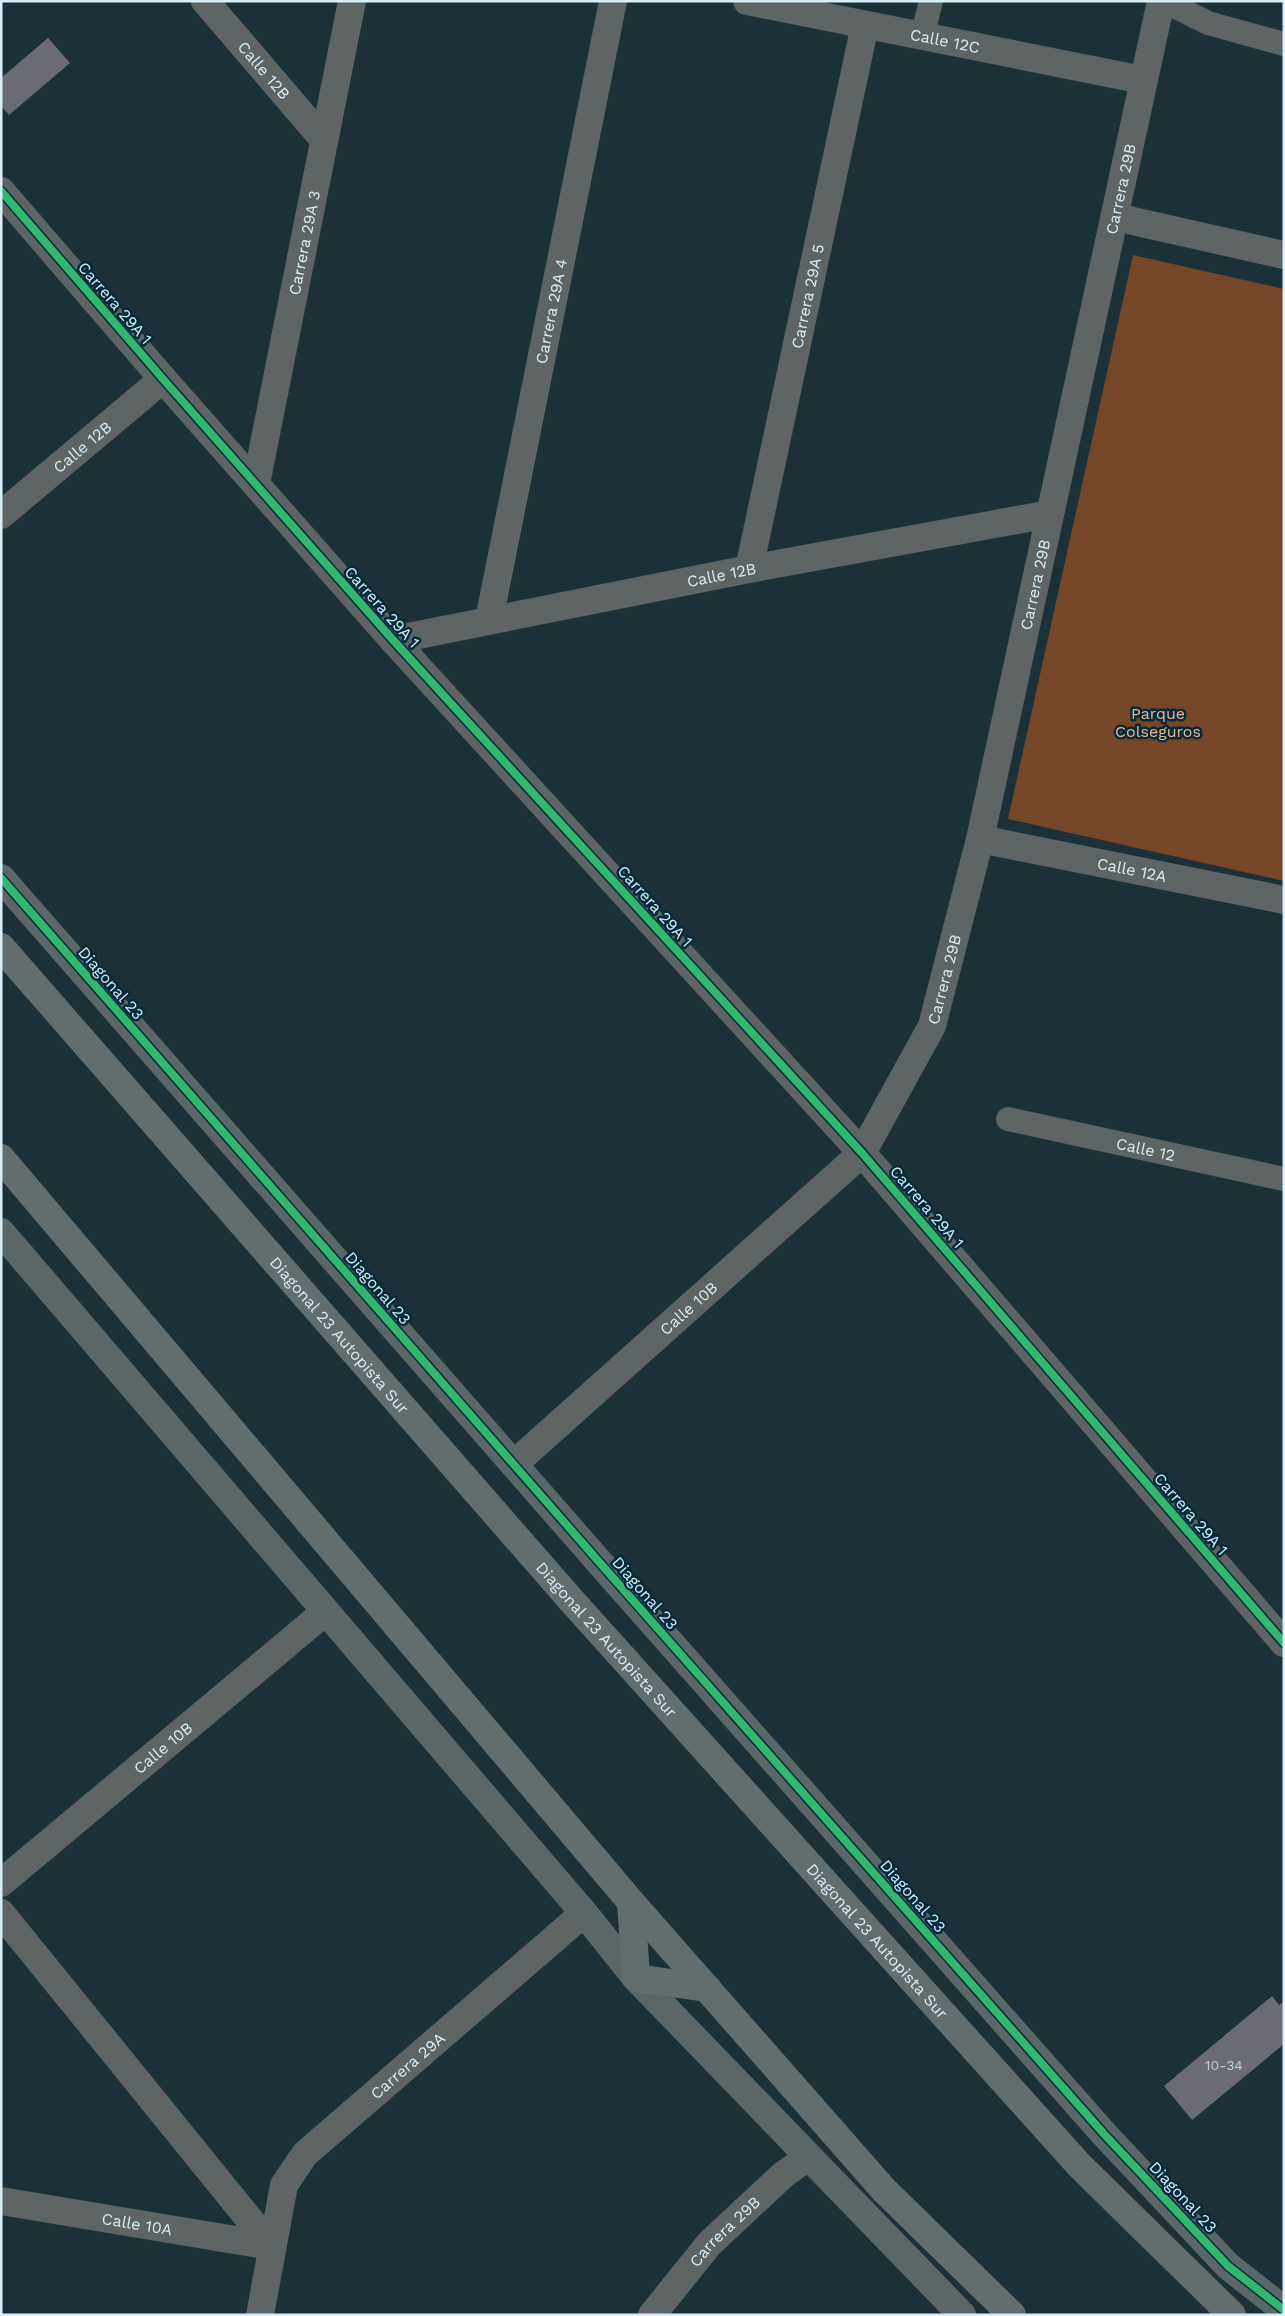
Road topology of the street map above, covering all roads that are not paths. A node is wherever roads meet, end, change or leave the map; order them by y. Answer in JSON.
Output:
{"nodes":[{"id":1,"x":205,"y":1,"type":"edge"},
{"id":2,"x":352,"y":1,"type":"edge"},
{"id":3,"x":614,"y":1,"type":"edge"},
{"id":4,"x":747,"y":1,"type":"edge"},
{"id":5,"x":931,"y":1,"type":"edge"},
{"id":6,"x":1162,"y":1,"type":"edge"},
{"id":7,"x":865,"y":25,"type":"junction"},
{"id":8,"x":922,"y":37,"type":"junction"},
{"id":9,"x":1284,"y":44,"type":"edge"},
{"id":10,"x":1144,"y":80,"type":"junction"},
{"id":11,"x":324,"y":140,"type":"junction"},
{"id":12,"x":1,"y":191,"type":"edge"},
{"id":13,"x":1115,"y":216,"type":"junction"},
{"id":14,"x":1284,"y":255,"type":"edge"},
{"id":15,"x":163,"y":379,"type":"junction"},
{"id":16,"x":256,"y":484,"type":"junction"},
{"id":17,"x":1050,"y":514,"type":"junction"},
{"id":18,"x":1,"y":515,"type":"edge"},
{"id":19,"x":749,"y":569,"type":"junction"},
{"id":20,"x":489,"y":620,"type":"junction"},
{"id":21,"x":393,"y":640,"type":"junction"},
{"id":22,"x":980,"y":839,"type":"junction"},
{"id":23,"x":1,"y":878,"type":"edge"},
{"id":24,"x":1284,"y":900,"type":"edge"},
{"id":25,"x":1,"y":947,"type":"edge"},
{"id":26,"x":1008,"y":1119,"type":"dead end"},
{"id":27,"x":862,"y":1153,"type":"junction"},
{"id":28,"x":1,"y":1158,"type":"edge"},
{"id":29,"x":1284,"y":1179,"type":"edge"},
{"id":30,"x":1,"y":1232,"type":"edge"},
{"id":31,"x":514,"y":1464,"type":"junction"},
{"id":32,"x":325,"y":1612,"type":"junction"},
{"id":33,"x":1284,"y":1643,"type":"edge"},
{"id":34,"x":1,"y":1883,"type":"edge"},
{"id":35,"x":631,"y":1902,"type":"junction"},
{"id":36,"x":1,"y":1913,"type":"edge"},
{"id":37,"x":584,"y":1913,"type":"junction"},
{"id":38,"x":636,"y":1978,"type":"junction"},
{"id":39,"x":707,"y":1988,"type":"junction"},
{"id":40,"x":808,"y":2157,"type":"junction"},
{"id":41,"x":1,"y":2200,"type":"edge"},
{"id":42,"x":271,"y":2246,"type":"junction"},
{"id":43,"x":1284,"y":2310,"type":"edge"},
{"id":44,"x":260,"y":2315,"type":"edge"},
{"id":45,"x":652,"y":2315,"type":"edge"},
{"id":46,"x":962,"y":2315,"type":"edge"},
{"id":47,"x":1012,"y":2315,"type":"edge"},
{"id":48,"x":1232,"y":2315,"type":"edge"}],
"edges":[{"from":1,"to":11,"type":"street","name":"Calle 12B"},
{"from":2,"to":11,"type":"street","name":"Carrera 29A 3"},
{"from":3,"to":20,"type":"street","name":"Carrera 29A 4"},
{"from":4,"to":7,"type":"street","name":"Calle 12C"},
{"from":5,"to":8,"type":"lane"},
{"from":6,"to":9,"type":"lane"},
{"from":6,"to":10,"type":"street","name":"Carrera 29B"},
{"from":7,"to":8,"type":"street","name":"Calle 12C"},
{"from":7,"to":19,"type":"street","name":"Carrera 29A 5"},
{"from":8,"to":10,"type":"street","name":"Calle 12C"},
{"from":10,"to":13,"type":"street","name":"Carrera 29B"},
{"from":11,"to":16,"type":"street","name":"Carrera 29A 3"},
{"from":12,"to":15,"type":"street","name":"Carrera 29A 1"},
{"from":13,"to":14,"type":"street"},
{"from":13,"to":17,"type":"street","name":"Carrera 29B"},
{"from":15,"to":16,"type":"street","name":"Carrera 29A 1"},
{"from":15,"to":18,"type":"street","name":"Calle 12B"},
{"from":16,"to":21,"type":"street","name":"Carrera 29A 1"},
{"from":17,"to":19,"type":"street","name":"Calle 12B"},
{"from":17,"to":22,"type":"street","name":"Carrera 29B"},
{"from":19,"to":20,"type":"street","name":"Calle 12B"},
{"from":20,"to":21,"type":"street","name":"Calle 12B"},
{"from":21,"to":27,"type":"street","name":"Carrera 29A 1"},
{"from":22,"to":24,"type":"street","name":"Calle 12A"},
{"from":22,"to":27,"type":"street","name":"Carrera 29B"},
{"from":23,"to":31,"type":"street","name":"Diagonal 23"},
{"from":25,"to":48,"type":"main road","name":"Diagonal 23 Autopista Sur"},
{"from":26,"to":29,"type":"lane","name":"Calle 12"},
{"from":27,"to":31,"type":"street","name":"Calle 10B"},
{"from":27,"to":33,"type":"street","name":"Carrera 29A 1"},
{"from":28,"to":35,"type":"main road"},
{"from":30,"to":32,"type":"street"},
{"from":31,"to":43,"type":"street","name":"Diagonal 23"},
{"from":32,"to":34,"type":"street","name":"Calle 10B"},
{"from":32,"to":37,"type":"street"},
{"from":35,"to":38,"type":"main road"},
{"from":35,"to":39,"type":"main road"},
{"from":36,"to":42,"type":"street"},
{"from":37,"to":38,"type":"street"},
{"from":37,"to":42,"type":"street","name":"Carrera 29A"},
{"from":38,"to":39,"type":"main road"},
{"from":38,"to":40,"type":"street"},
{"from":39,"to":47,"type":"main road"},
{"from":40,"to":45,"type":"street","name":"Carrera 29B"},
{"from":40,"to":46,"type":"street"},
{"from":41,"to":42,"type":"street","name":"Calle 10A"},
{"from":42,"to":44,"type":"street","name":"Carrera 29A"}]}
